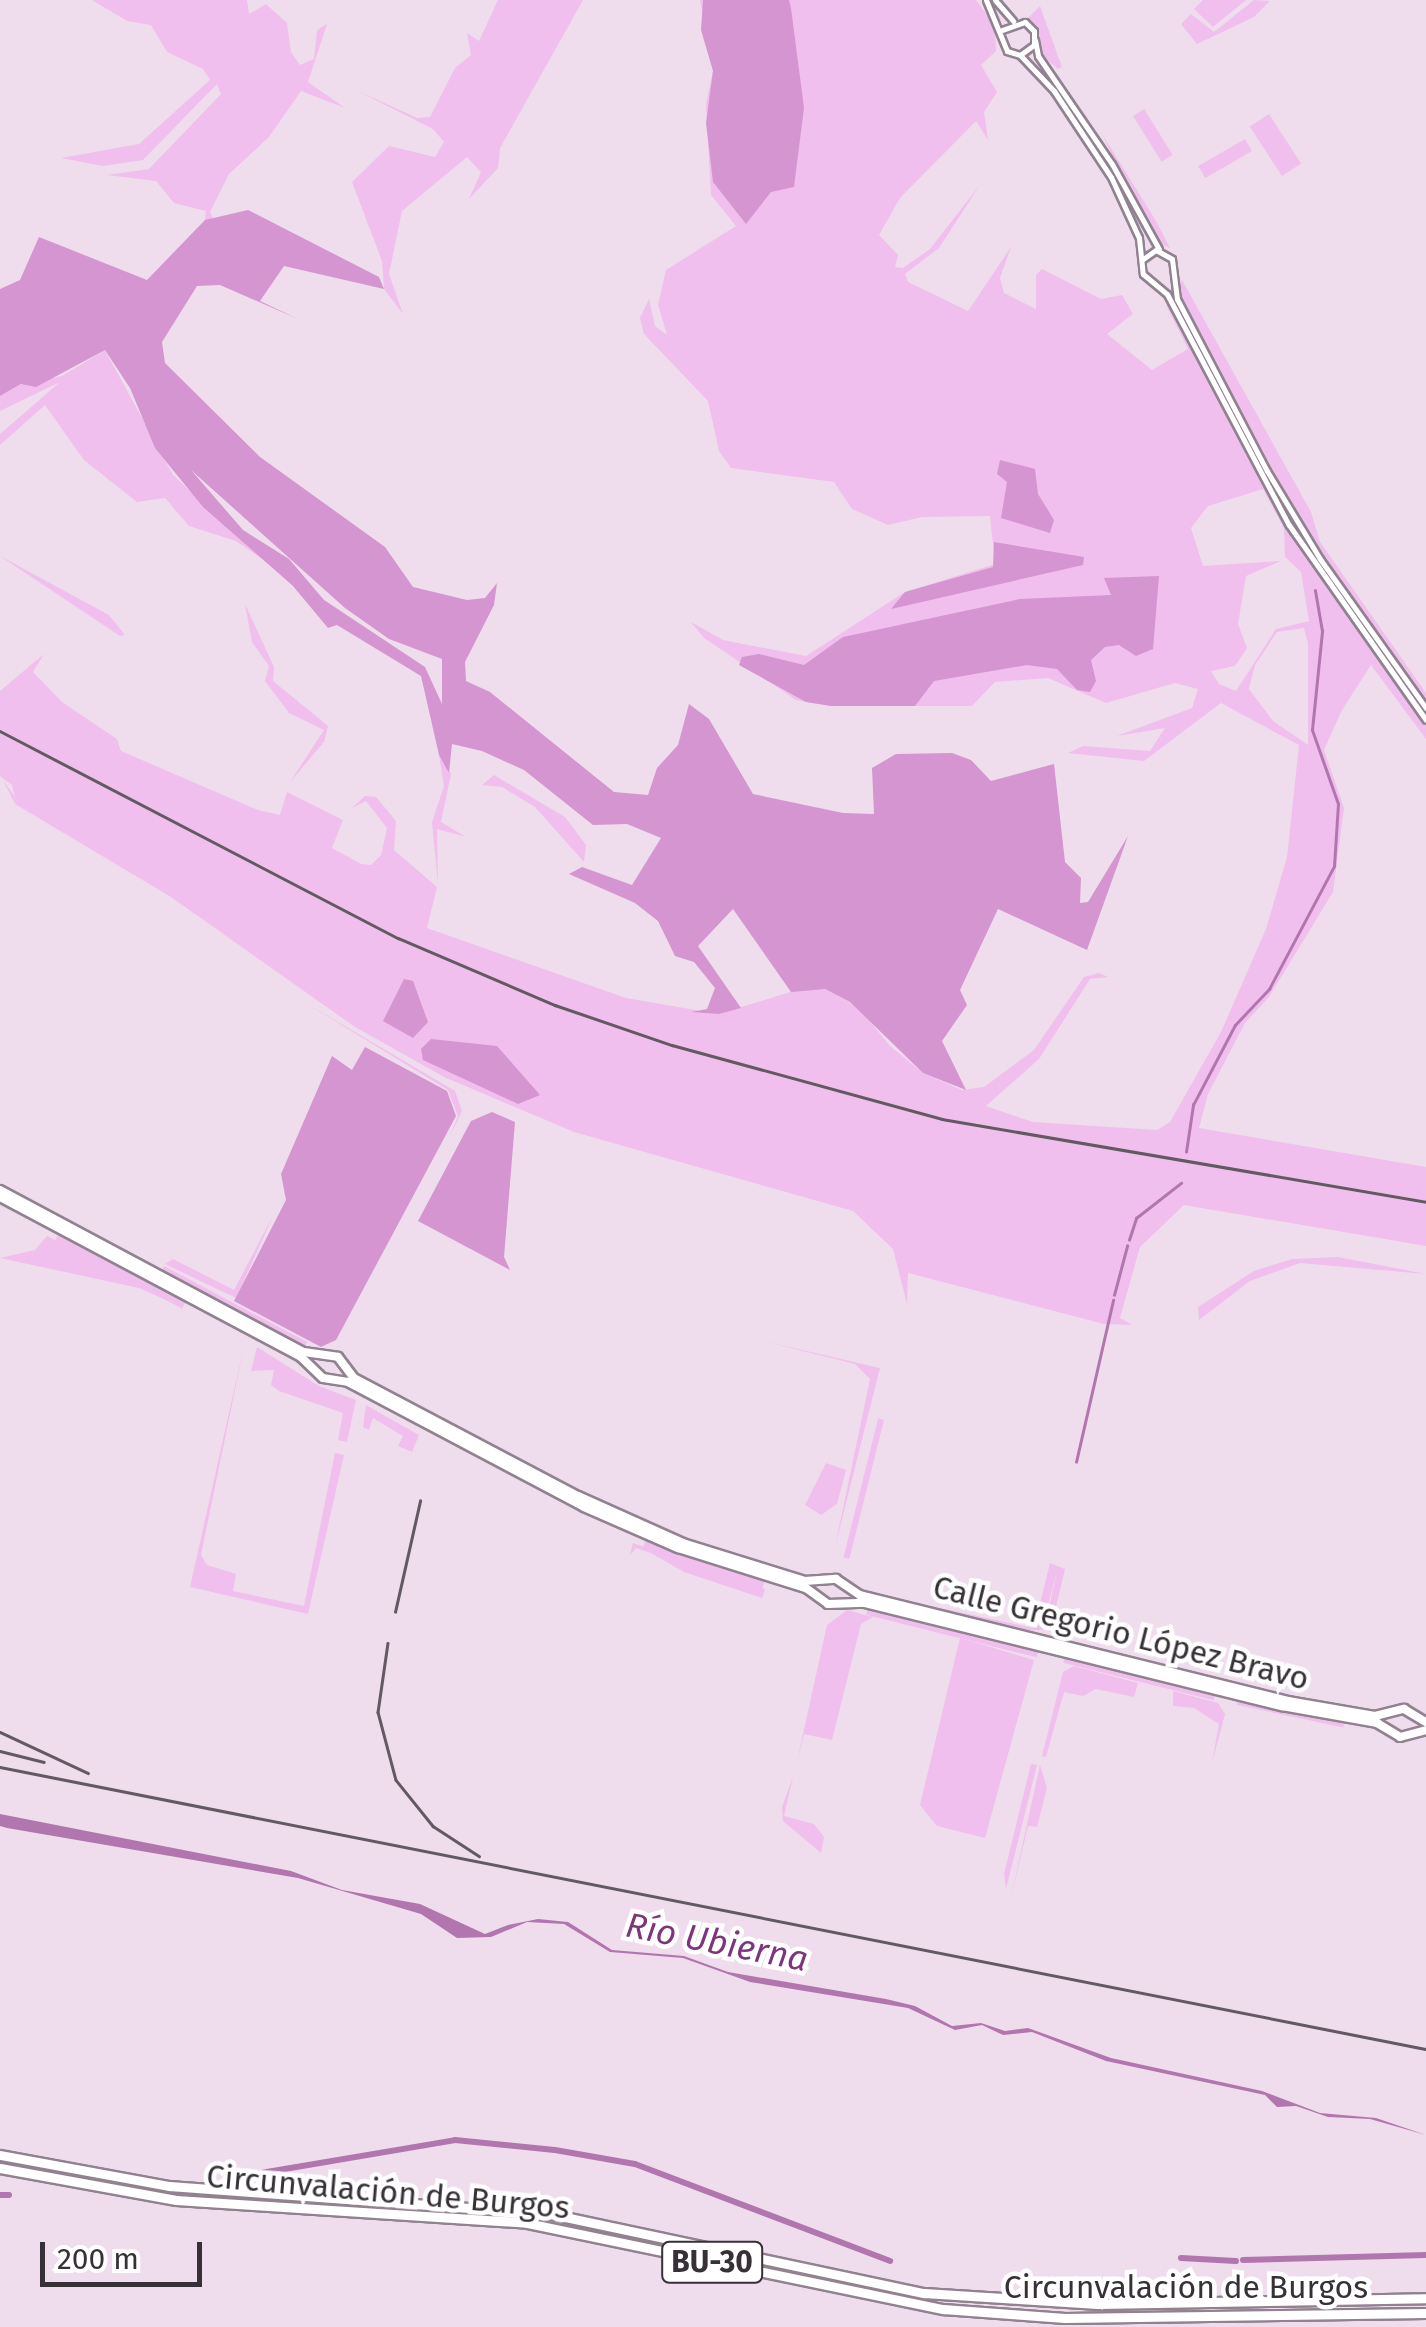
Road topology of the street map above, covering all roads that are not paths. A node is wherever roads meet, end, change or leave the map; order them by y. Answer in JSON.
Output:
{"nodes":[{"id":1,"x":986,"y":0,"type":"edge"},
{"id":2,"x":995,"y":0,"type":"edge"},
{"id":3,"x":1013,"y":21,"type":"junction"},
{"id":4,"x":1002,"y":30,"type":"junction"},
{"id":5,"x":1035,"y":40,"type":"junction"},
{"id":6,"x":1020,"y":54,"type":"junction"},
{"id":7,"x":1162,"y":251,"type":"junction"},
{"id":8,"x":1142,"y":262,"type":"junction"},
{"id":9,"x":1173,"y":272,"type":"junction"},
{"id":10,"x":1153,"y":282,"type":"junction"},
{"id":11,"x":1426,"y":708,"type":"edge"},
{"id":12,"x":1426,"y":720,"type":"edge"},
{"id":13,"x":0,"y":1194,"type":"edge"},
{"id":14,"x":324,"y":1356,"type":"junction"},
{"id":15,"x":344,"y":1367,"type":"junction"},
{"id":16,"x":318,"y":1369,"type":"junction"},
{"id":17,"x":338,"y":1379,"type":"junction"},
{"id":18,"x":826,"y":1580,"type":"junction"},
{"id":19,"x":843,"y":1584,"type":"junction"},
{"id":20,"x":820,"y":1598,"type":"junction"},
{"id":21,"x":842,"y":1600,"type":"junction"},
{"id":22,"x":1390,"y":1715,"type":"junction"},
{"id":23,"x":1415,"y":1717,"type":"junction"},
{"id":24,"x":1426,"y":1726,"type":"edge"},
{"id":25,"x":1388,"y":1727,"type":"junction"},
{"id":26,"x":1414,"y":1732,"type":"junction"},
{"id":27,"x":0,"y":2155,"type":"edge"},
{"id":28,"x":0,"y":2168,"type":"edge"},
{"id":29,"x":1426,"y":2298,"type":"edge"},
{"id":30,"x":1426,"y":2313,"type":"edge"}],
"edges":[{"from":1,"to":4,"type":"street"},
{"from":2,"to":3,"type":"street"},
{"from":3,"to":4,"type":"street"},
{"from":3,"to":5,"type":"street"},
{"from":4,"to":6,"type":"street"},
{"from":5,"to":6,"type":"street"},
{"from":5,"to":7,"type":"street"},
{"from":6,"to":8,"type":"street"},
{"from":7,"to":8,"type":"street"},
{"from":7,"to":9,"type":"street"},
{"from":8,"to":10,"type":"street"},
{"from":9,"to":10,"type":"street"},
{"from":9,"to":11,"type":"street"},
{"from":10,"to":12,"type":"street"},
{"from":13,"to":14,"type":"main road"},
{"from":13,"to":16,"type":"main road"},
{"from":14,"to":15,"type":"main road"},
{"from":14,"to":16,"type":"main road"},
{"from":15,"to":17,"type":"main road"},
{"from":15,"to":18,"type":"main road"},
{"from":16,"to":17,"type":"main road"},
{"from":17,"to":20,"type":"main road"},
{"from":18,"to":19,"type":"main road","name":"Calle Gregorio López Bravo"},
{"from":18,"to":20,"type":"main road"},
{"from":19,"to":21,"type":"main road"},
{"from":19,"to":22,"type":"main road","name":"Calle Gregorio López Bravo"},
{"from":20,"to":21,"type":"main road","name":"Calle Gregorio López Bravo"},
{"from":21,"to":25,"type":"main road","name":"Calle Gregorio López Bravo"},
{"from":22,"to":23,"type":"main road"},
{"from":22,"to":25,"type":"main road"},
{"from":23,"to":24,"type":"main road"},
{"from":23,"to":26,"type":"main road"},
{"from":24,"to":26,"type":"main road"},
{"from":25,"to":26,"type":"main road"},
{"from":27,"to":29,"type":"highway","name":"Circunvalación de Burgos","number":"BU-30"},
{"from":28,"to":30,"type":"highway","name":"Circunvalación de Burgos","number":"BU-30"}]}
